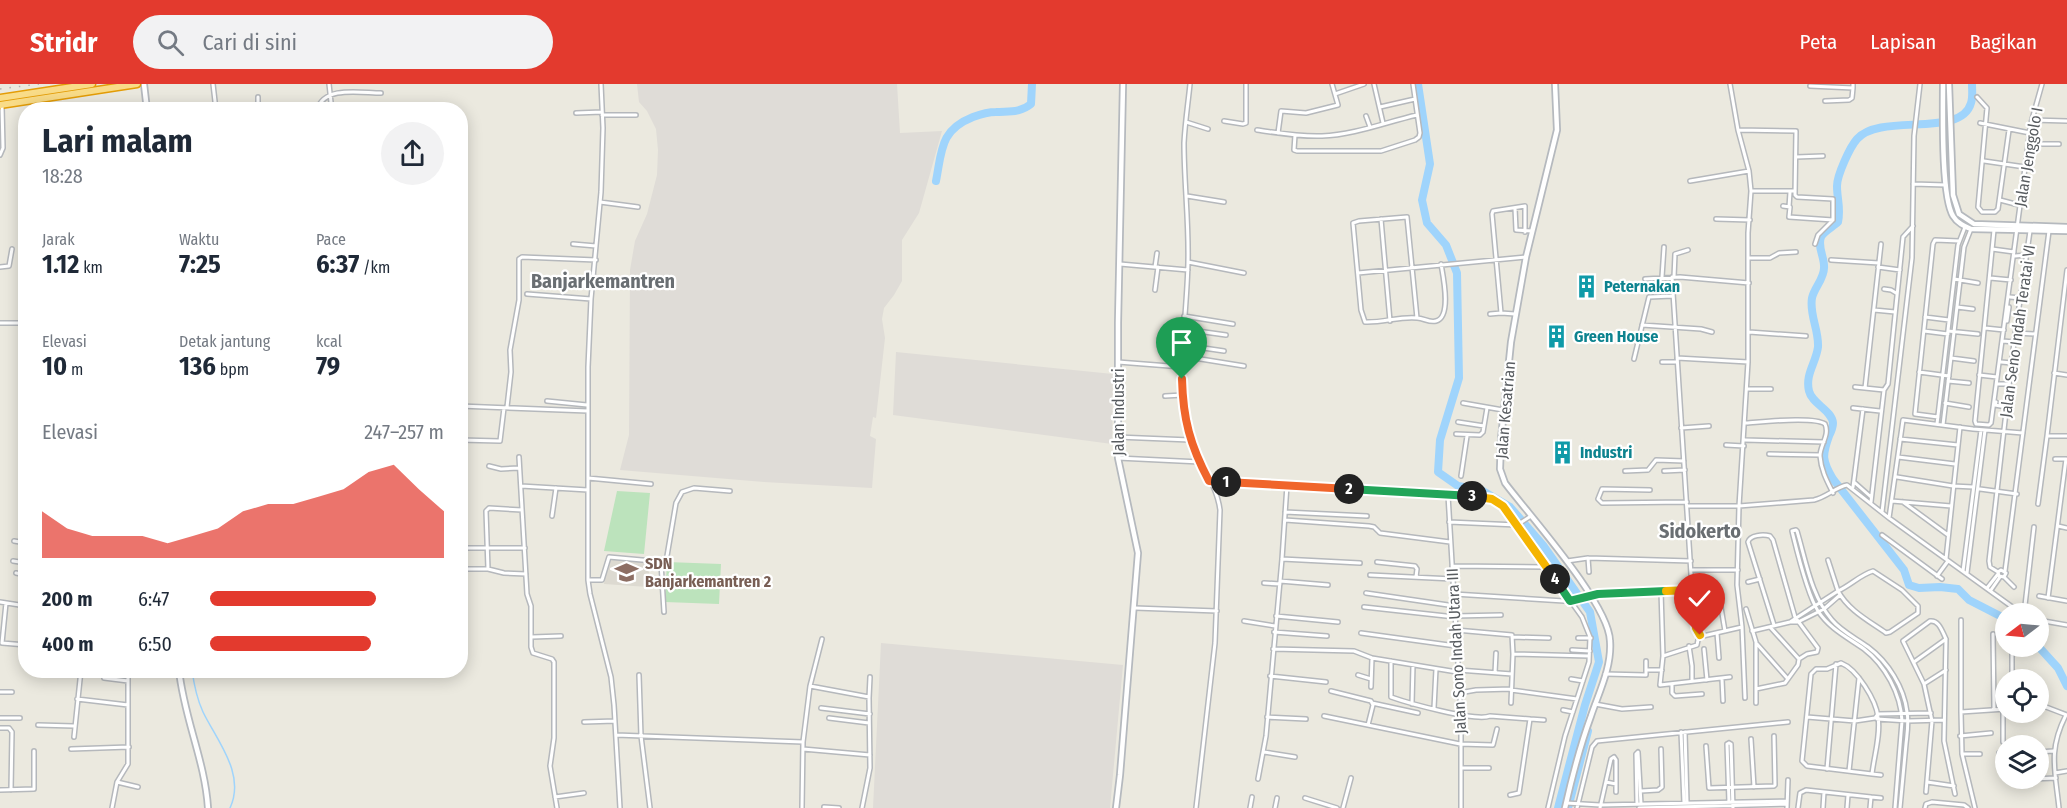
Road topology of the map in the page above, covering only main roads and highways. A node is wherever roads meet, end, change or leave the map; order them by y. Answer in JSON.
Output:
{"nodes":[{"id":1,"x":92,"y":84,"type":"edge"},
{"id":2,"x":137,"y":84,"type":"edge"},
{"id":3,"x":1,"y":101,"type":"edge"}],
"edges":[{"from":1,"to":3,"type":"highway"},
{"from":2,"to":3,"type":"highway"}]}
